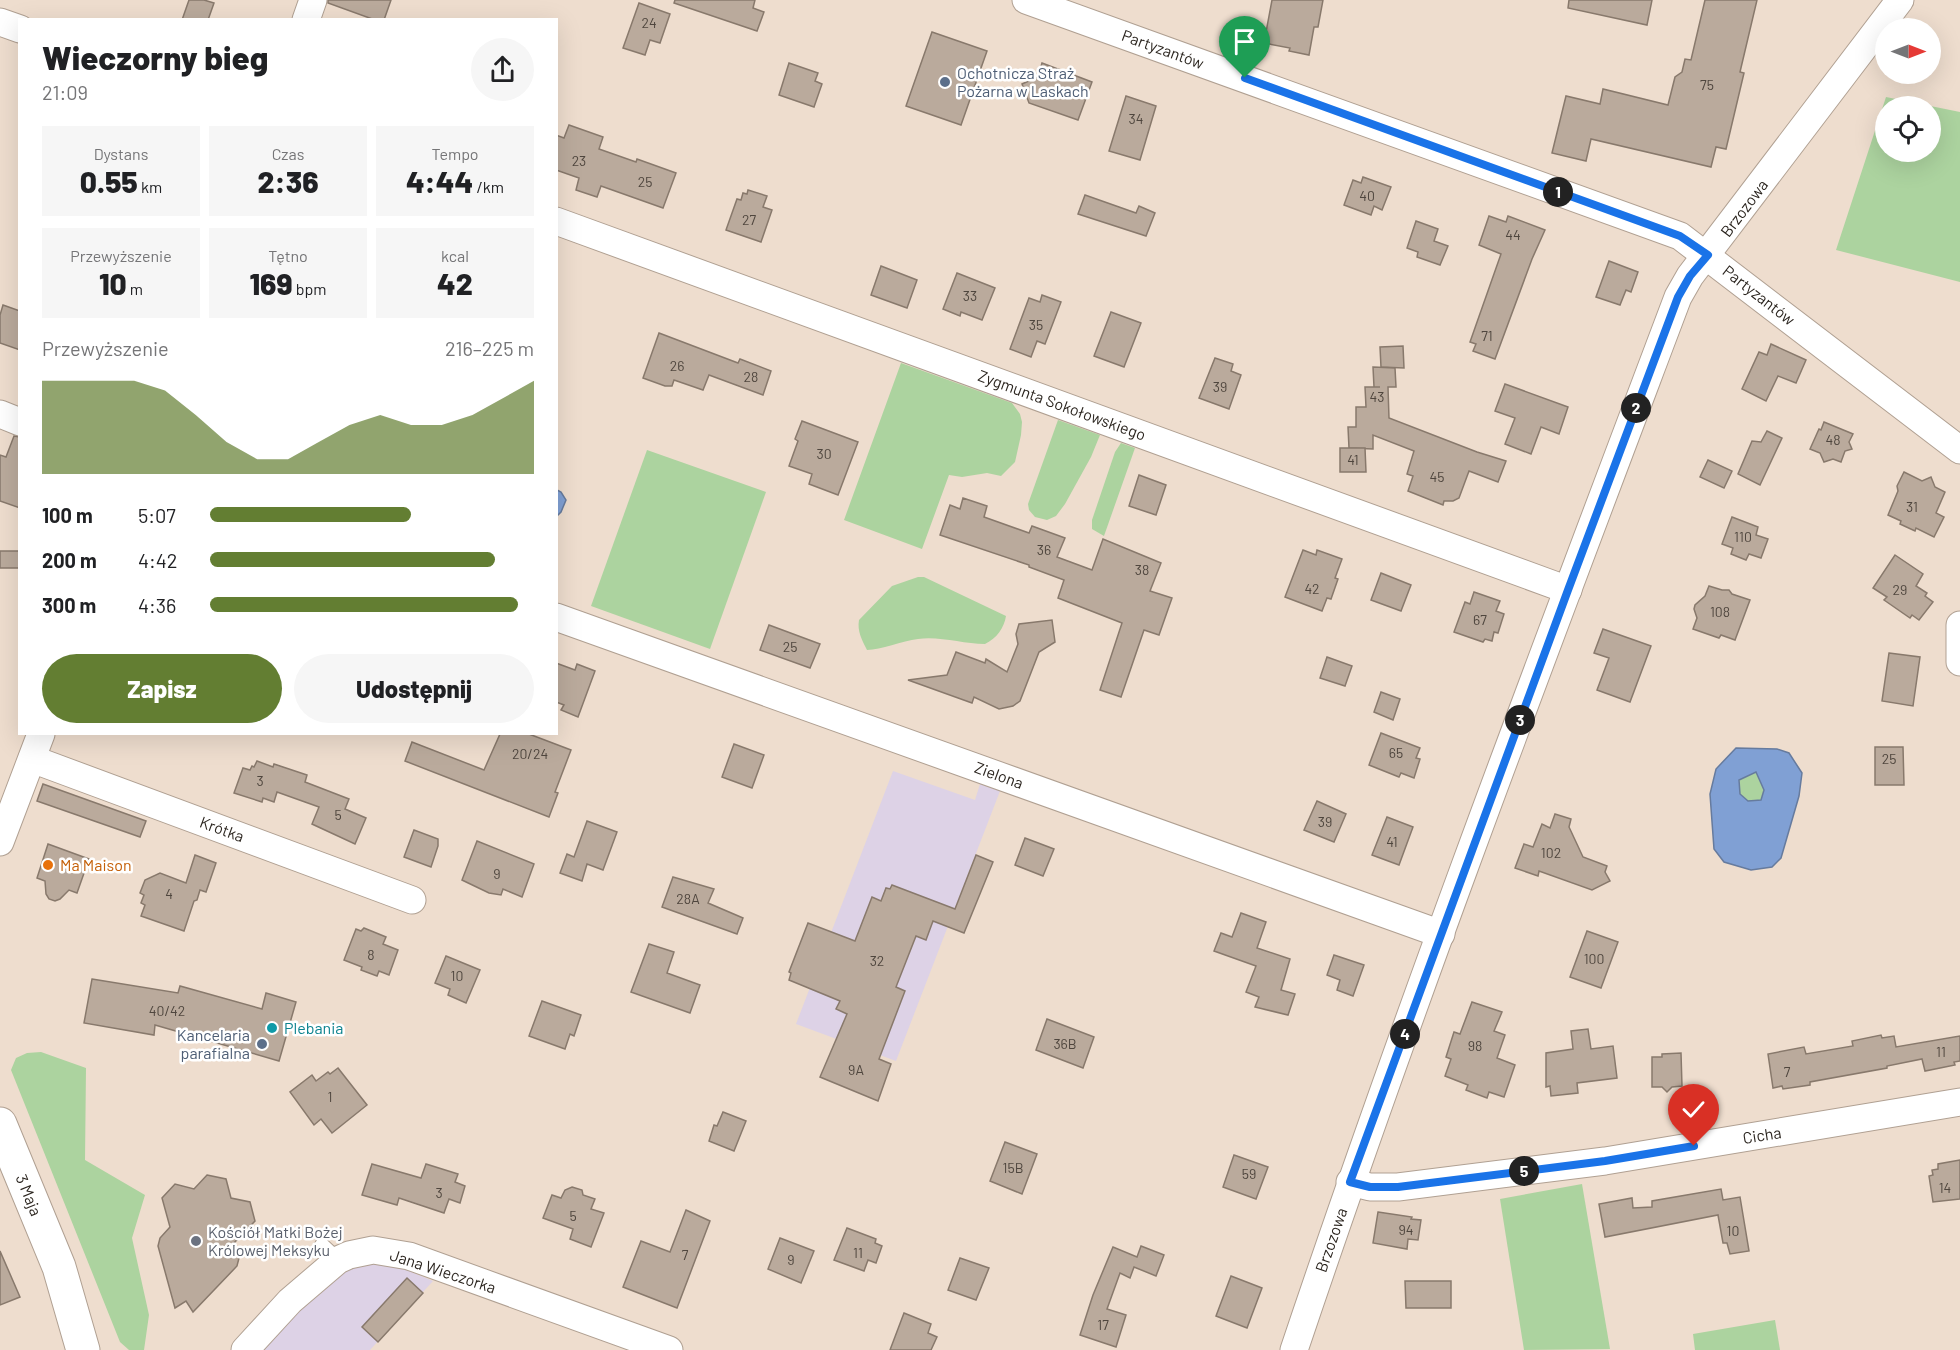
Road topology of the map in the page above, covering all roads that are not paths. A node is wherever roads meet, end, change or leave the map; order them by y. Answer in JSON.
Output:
{"nodes":[{"id":1,"x":313,"y":0,"type":"edge"},
{"id":2,"x":1026,"y":0,"type":"edge"},
{"id":3,"x":1900,"y":0,"type":"edge"},
{"id":4,"x":307,"y":18,"type":"edge"},
{"id":5,"x":0,"y":22,"type":"edge"},
{"id":6,"x":18,"y":28,"type":"edge"},
{"id":7,"x":558,"y":222,"type":"edge"},
{"id":8,"x":1708,"y":255,"type":"junction"},
{"id":9,"x":0,"y":414,"type":"edge"},
{"id":10,"x":18,"y":421,"type":"edge"},
{"id":11,"x":1960,"y":450,"type":"edge"},
{"id":12,"x":1568,"y":590,"type":"junction"},
{"id":13,"x":558,"y":618,"type":"edge"},
{"id":14,"x":1960,"y":626,"type":"edge"},
{"id":15,"x":1960,"y":662,"type":"edge"},
{"id":16,"x":41,"y":735,"type":"edge"},
{"id":17,"x":32,"y":759,"type":"junction"},
{"id":18,"x":0,"y":842,"type":"edge"},
{"id":19,"x":412,"y":900,"type":"dead end"},
{"id":20,"x":1441,"y":934,"type":"junction"},
{"id":21,"x":1960,"y":1102,"type":"edge"},
{"id":22,"x":0,"y":1124,"type":"edge"},
{"id":23,"x":1350,"y":1182,"type":"junction"},
{"id":24,"x":59,"y":1267,"type":"junction"},
{"id":25,"x":83,"y":1350,"type":"edge"},
{"id":26,"x":109,"y":1350,"type":"edge"},
{"id":27,"x":245,"y":1350,"type":"edge"},
{"id":28,"x":669,"y":1350,"type":"edge"},
{"id":29,"x":1293,"y":1350,"type":"edge"}],
"edges":[{"from":1,"to":4,"type":"street"},
{"from":2,"to":8,"type":"street","name":"Partyzantów"},
{"from":3,"to":8,"type":"street","name":"Brzozowa"},
{"from":5,"to":6,"type":"street"},
{"from":7,"to":12,"type":"street","name":"Zygmunta Sokołowskiego"},
{"from":8,"to":11,"type":"street","name":"Partyzantów"},
{"from":8,"to":12,"type":"street","name":"Brzozowa"},
{"from":9,"to":10,"type":"street"},
{"from":12,"to":20,"type":"street","name":"Brzozowa"},
{"from":13,"to":20,"type":"street","name":"Zielona"},
{"from":14,"to":15,"type":"street"},
{"from":16,"to":17,"type":"street"},
{"from":17,"to":18,"type":"street"},
{"from":17,"to":19,"type":"street","name":"Krótka"},
{"from":20,"to":23,"type":"street","name":"Brzozowa"},
{"from":21,"to":23,"type":"street","name":"Cicha"},
{"from":22,"to":24,"type":"street","name":"3 Maja"},
{"from":23,"to":29,"type":"street","name":"Brzozowa"},
{"from":24,"to":25,"type":"street","name":"3 Maja"},
{"from":24,"to":26,"type":"street","name":"3 Maja"},
{"from":27,"to":28,"type":"street","name":"Jana Wieczorka"}]}
